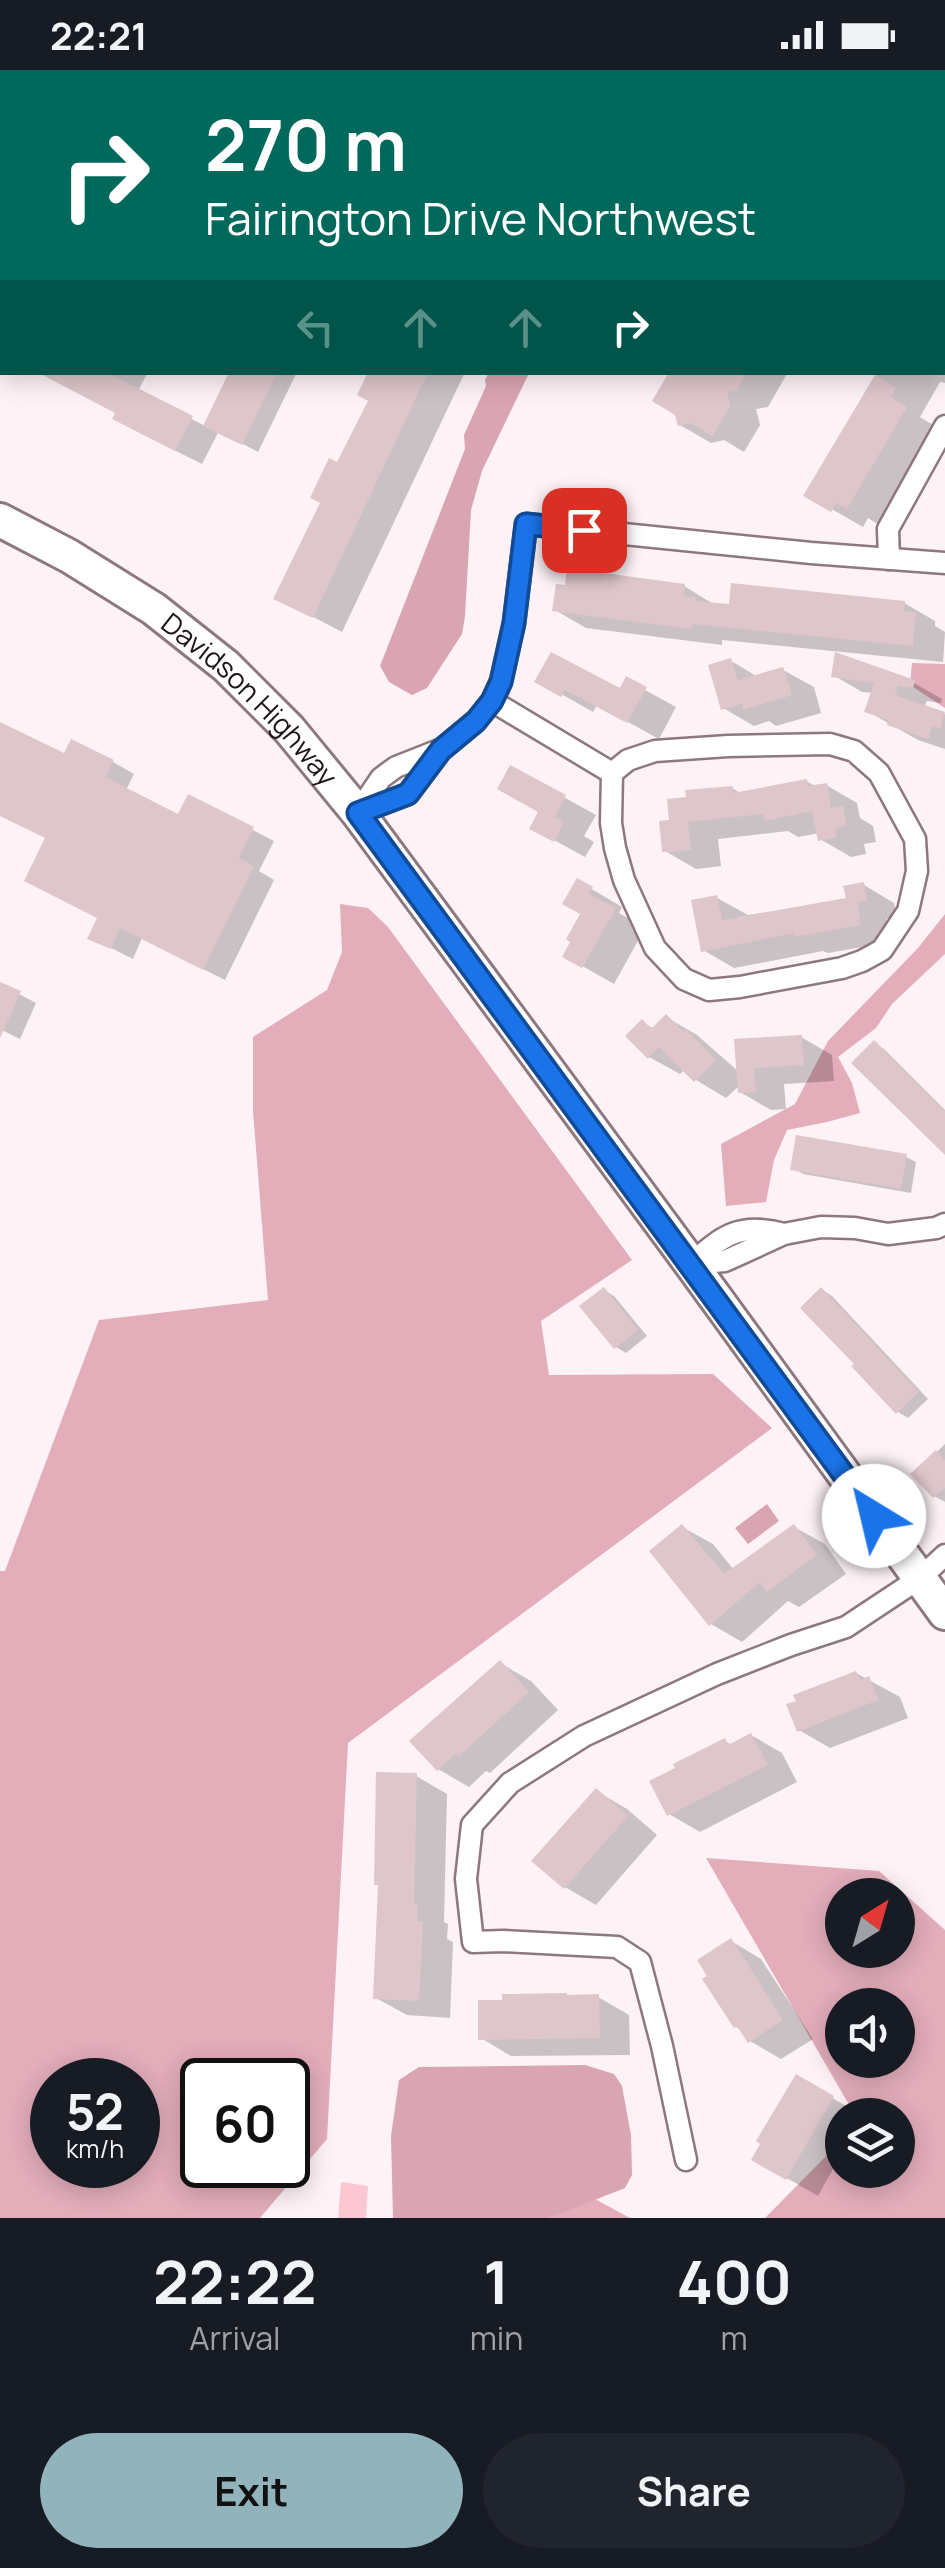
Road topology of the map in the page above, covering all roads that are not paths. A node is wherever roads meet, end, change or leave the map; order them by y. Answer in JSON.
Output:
{"nodes":[{"id":1,"x":945,"y":426,"type":"edge"},
{"id":2,"x":0,"y":520,"type":"edge"},
{"id":3,"x":889,"y":559,"type":"junction"},
{"id":4,"x":945,"y":564,"type":"edge"},
{"id":5,"x":492,"y":701,"type":"junction"},
{"id":6,"x":612,"y":773,"type":"junction"},
{"id":7,"x":358,"y":813,"type":"junction"},
{"id":8,"x":945,"y":1224,"type":"edge"},
{"id":9,"x":691,"y":1264,"type":"junction"},
{"id":10,"x":945,"y":1555,"type":"edge"},
{"id":11,"x":920,"y":1578,"type":"junction"},
{"id":12,"x":945,"y":1613,"type":"edge"},
{"id":13,"x":686,"y":2160,"type":"dead end"}],
"edges":[{"from":1,"to":3,"type":"street"},
{"from":2,"to":7,"type":"main road","name":"Davidson Highway"},
{"from":3,"to":4,"type":"street"},
{"from":3,"to":5,"type":"street"},
{"from":5,"to":6,"type":"street"},
{"from":5,"to":7,"type":"street"},
{"from":6,"to":6,"type":"street"},
{"from":7,"to":9,"type":"main road","name":"Davidson Highway"},
{"from":8,"to":9,"type":"street"},
{"from":9,"to":11,"type":"main road","name":"Davidson Highway"},
{"from":10,"to":11,"type":"street"},
{"from":11,"to":12,"type":"main road","name":"Davidson Highway"},
{"from":11,"to":13,"type":"street"}]}
